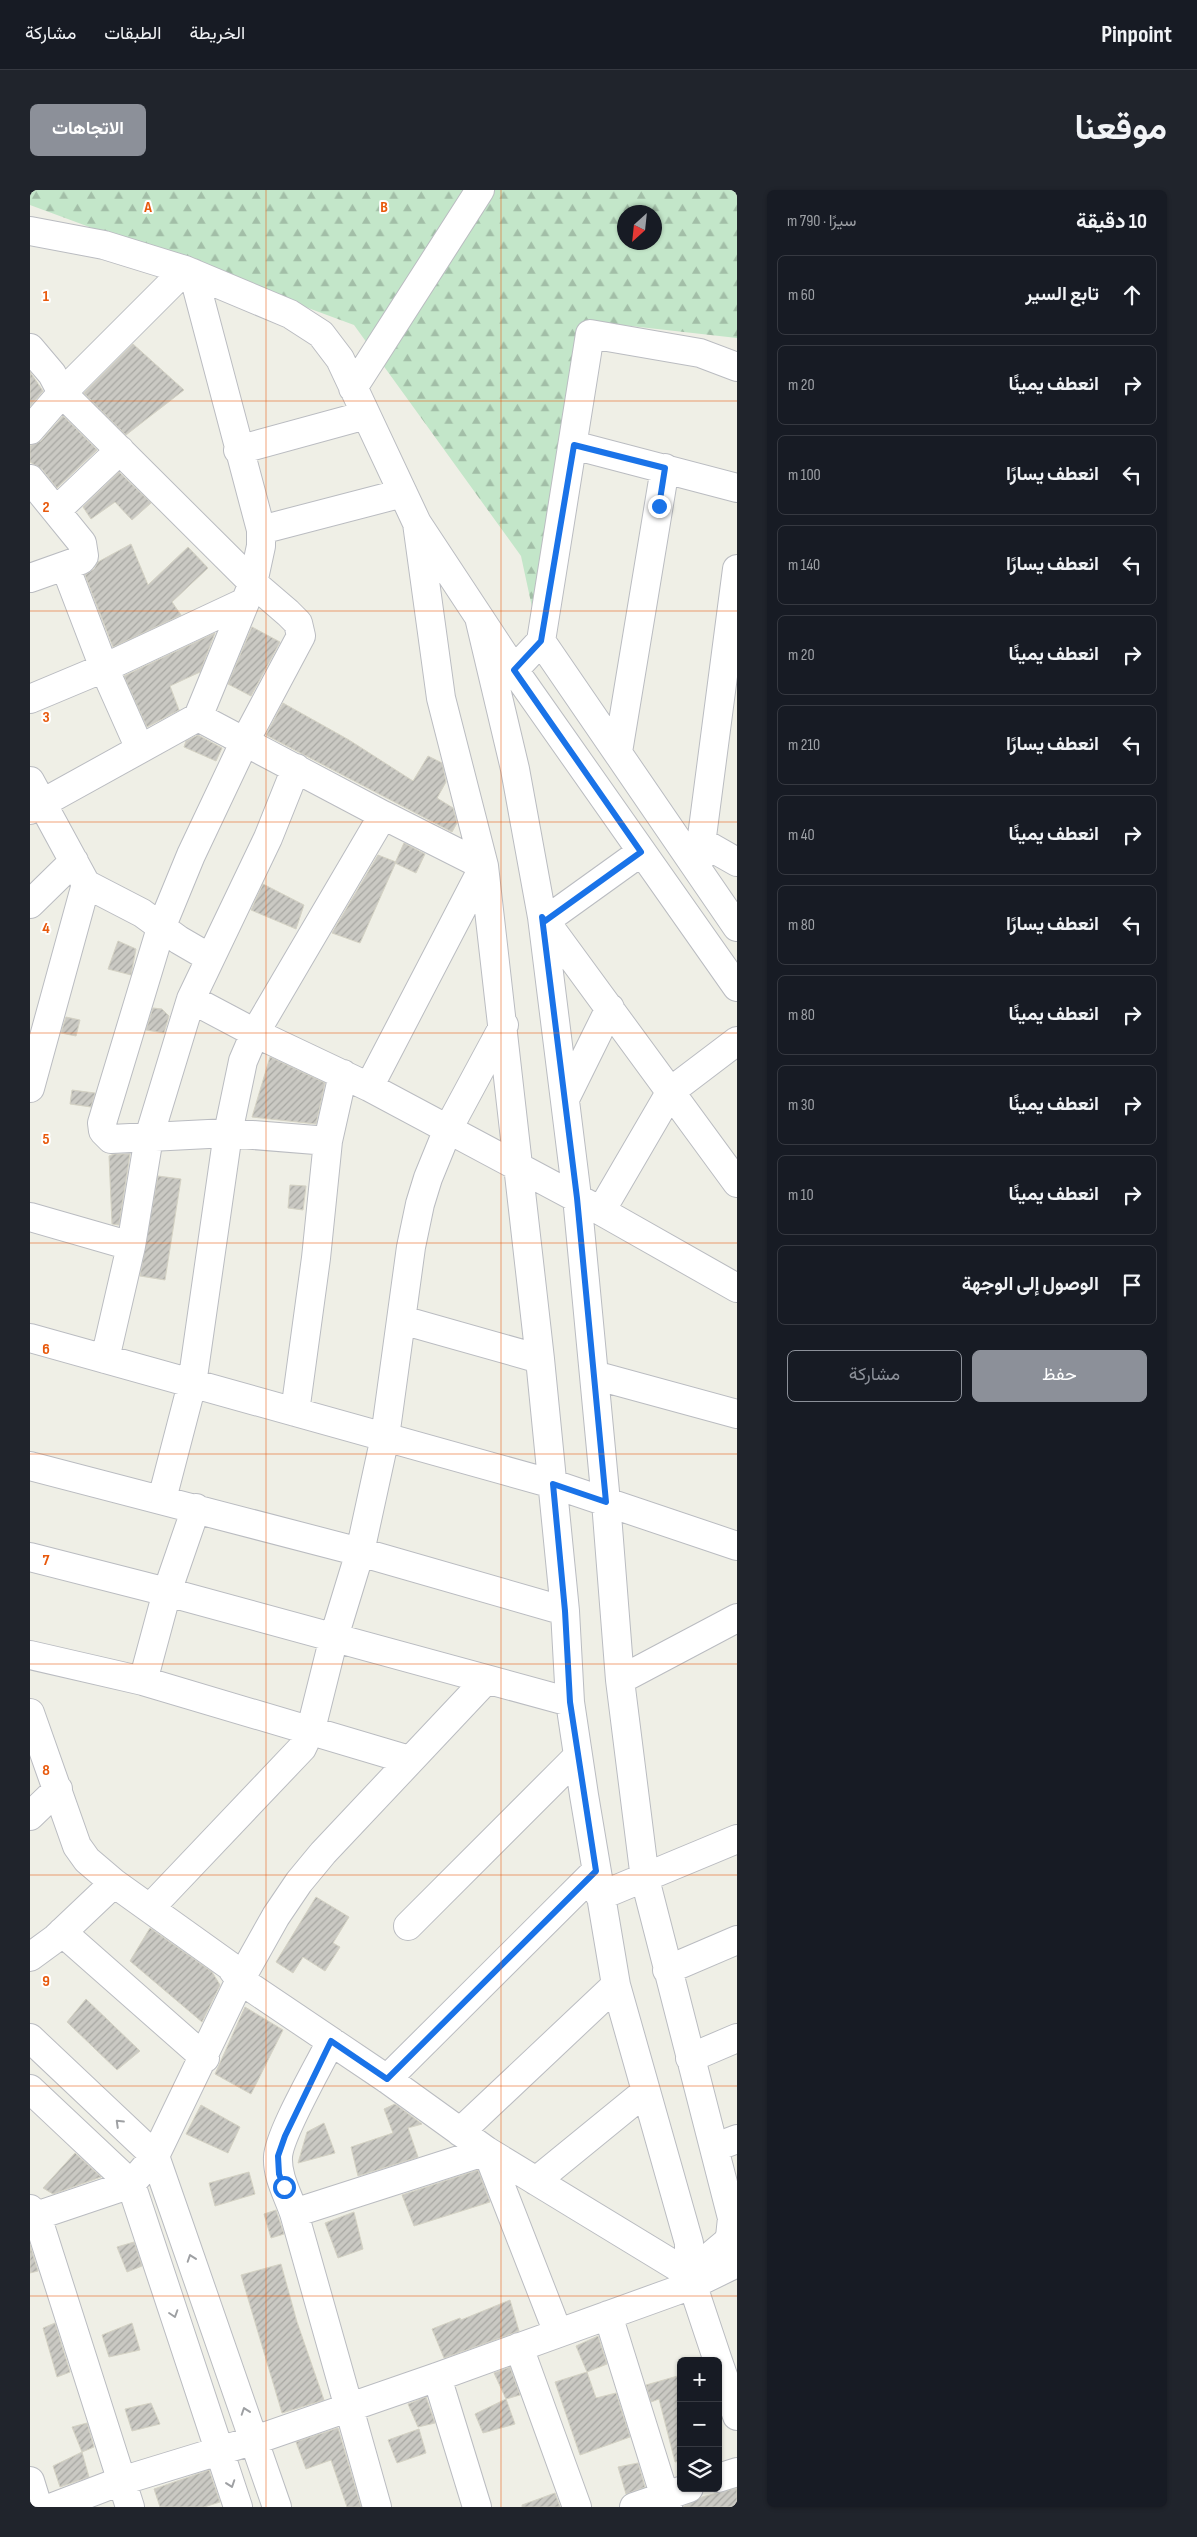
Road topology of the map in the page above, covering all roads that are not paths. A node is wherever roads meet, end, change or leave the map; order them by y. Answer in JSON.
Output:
{"nodes":[{"id":1,"x":480,"y":190,"type":"edge"},
{"id":2,"x":30,"y":231,"type":"edge"},
{"id":3,"x":189,"y":272,"type":"junction"},
{"id":4,"x":30,"y":348,"type":"edge"},
{"id":5,"x":737,"y":367,"type":"edge"},
{"id":6,"x":353,"y":388,"type":"junction"},
{"id":7,"x":62,"y":393,"type":"junction"},
{"id":8,"x":366,"y":415,"type":"junction"},
{"id":9,"x":30,"y":430,"type":"edge"},
{"id":10,"x":574,"y":445,"type":"junction"},
{"id":11,"x":120,"y":450,"type":"junction"},
{"id":12,"x":238,"y":450,"type":"junction"},
{"id":13,"x":665,"y":468,"type":"junction"},
{"id":14,"x":30,"y":479,"type":"edge"},
{"id":15,"x":737,"y":488,"type":"edge"},
{"id":16,"x":403,"y":492,"type":"junction"},
{"id":17,"x":56,"y":511,"type":"junction"},
{"id":18,"x":417,"y":523,"type":"junction"},
{"id":19,"x":261,"y":530,"type":"junction"},
{"id":20,"x":65,"y":566,"type":"junction"},
{"id":21,"x":737,"y":569,"type":"edge"},
{"id":22,"x":30,"y":578,"type":"edge"},
{"id":23,"x":249,"y":592,"type":"junction"},
{"id":24,"x":479,"y":617,"type":"junction"},
{"id":25,"x":541,"y":641,"type":"junction"},
{"id":26,"x":104,"y":668,"type":"junction"},
{"id":27,"x":514,"y":670,"type":"junction"},
{"id":28,"x":30,"y":699,"type":"edge"},
{"id":29,"x":198,"y":716,"type":"junction"},
{"id":30,"x":244,"y":743,"type":"junction"},
{"id":31,"x":140,"y":749,"type":"junction"},
{"id":32,"x":618,"y":752,"type":"junction"},
{"id":33,"x":296,"y":768,"type":"junction"},
{"id":34,"x":34,"y":798,"type":"edge"},
{"id":35,"x":383,"y":815,"type":"junction"},
{"id":36,"x":641,"y":852,"type":"junction"},
{"id":37,"x":699,"y":854,"type":"junction"},
{"id":38,"x":737,"y":862,"type":"edge"},
{"id":39,"x":484,"y":866,"type":"junction"},
{"id":40,"x":80,"y":873,"type":"junction"},
{"id":41,"x":30,"y":904,"type":"edge"},
{"id":42,"x":544,"y":919,"type":"junction"},
{"id":43,"x":737,"y":927,"type":"edge"},
{"id":44,"x":161,"y":928,"type":"junction"},
{"id":45,"x":210,"y":958,"type":"junction"},
{"id":46,"x":737,"y":987,"type":"edge"},
{"id":47,"x":191,"y":999,"type":"junction"},
{"id":48,"x":610,"y":1008,"type":"junction"},
{"id":49,"x":504,"y":1025,"type":"junction"},
{"id":50,"x":254,"y":1033,"type":"junction"},
{"id":51,"x":737,"y":1041,"type":"edge"},
{"id":52,"x":343,"y":1074,"type":"junction"},
{"id":53,"x":369,"y":1087,"type":"junction"},
{"id":54,"x":30,"y":1088,"type":"edge"},
{"id":55,"x":671,"y":1091,"type":"junction"},
{"id":56,"x":565,"y":1099,"type":"junction"},
{"id":57,"x":448,"y":1129,"type":"junction"},
{"id":58,"x":228,"y":1132,"type":"junction"},
{"id":59,"x":149,"y":1138,"type":"junction"},
{"id":60,"x":328,"y":1141,"type":"junction"},
{"id":61,"x":519,"y":1166,"type":"junction"},
{"id":62,"x":737,"y":1183,"type":"edge"},
{"id":63,"x":577,"y":1198,"type":"junction"},
{"id":64,"x":601,"y":1210,"type":"junction"},
{"id":65,"x":30,"y":1217,"type":"edge"},
{"id":66,"x":131,"y":1246,"type":"junction"},
{"id":67,"x":737,"y":1288,"type":"edge"},
{"id":68,"x":402,"y":1320,"type":"junction"},
{"id":69,"x":30,"y":1338,"type":"edge"},
{"id":70,"x":105,"y":1359,"type":"junction"},
{"id":71,"x":540,"y":1359,"type":"junction"},
{"id":72,"x":594,"y":1375,"type":"junction"},
{"id":73,"x":192,"y":1384,"type":"junction"},
{"id":74,"x":295,"y":1412,"type":"junction"},
{"id":75,"x":737,"y":1414,"type":"edge"},
{"id":76,"x":385,"y":1437,"type":"junction"},
{"id":77,"x":30,"y":1466,"type":"edge"},
{"id":78,"x":553,"y":1484,"type":"junction"},
{"id":79,"x":162,"y":1499,"type":"junction"},
{"id":80,"x":606,"y":1502,"type":"junction"},
{"id":81,"x":196,"y":1508,"type":"junction"},
{"id":82,"x":737,"y":1546,"type":"edge"},
{"id":83,"x":360,"y":1552,"type":"junction"},
{"id":84,"x":30,"y":1557,"type":"edge"},
{"id":85,"x":167,"y":1592,"type":"junction"},
{"id":86,"x":565,"y":1611,"type":"junction"},
{"id":87,"x":737,"y":1618,"type":"edge"},
{"id":88,"x":334,"y":1637,"type":"junction"},
{"id":89,"x":30,"y":1655,"type":"edge"},
{"id":90,"x":486,"y":1680,"type":"junction"},
{"id":91,"x":620,"y":1680,"type":"junction"},
{"id":92,"x":143,"y":1681,"type":"junction"},
{"id":93,"x":570,"y":1702,"type":"junction"},
{"id":94,"x":30,"y":1712,"type":"edge"},
{"id":95,"x":311,"y":1729,"type":"junction"},
{"id":96,"x":578,"y":1756,"type":"junction"},
{"id":97,"x":409,"y":1760,"type":"junction"},
{"id":98,"x":58,"y":1789,"type":"junction"},
{"id":99,"x":30,"y":1816,"type":"edge"},
{"id":100,"x":737,"y":1839,"type":"edge"},
{"id":101,"x":644,"y":1879,"type":"junction"},
{"id":102,"x":114,"y":1882,"type":"junction"},
{"id":103,"x":598,"y":1883,"type":"junction"},
{"id":104,"x":150,"y":1908,"type":"junction"},
{"id":105,"x":408,"y":1926,"type":"dead end"},
{"id":106,"x":62,"y":1932,"type":"junction"},
{"id":107,"x":737,"y":1940,"type":"edge"},
{"id":108,"x":30,"y":1957,"type":"edge"},
{"id":109,"x":667,"y":1970,"type":"junction"},
{"id":110,"x":240,"y":1980,"type":"junction"},
{"id":111,"x":616,"y":1984,"type":"junction"},
{"id":112,"x":30,"y":2038,"type":"edge"},
{"id":113,"x":737,"y":2038,"type":"edge"},
{"id":114,"x":331,"y":2041,"type":"junction"},
{"id":115,"x":204,"y":2058,"type":"junction"},
{"id":116,"x":690,"y":2058,"type":"junction"},
{"id":117,"x":387,"y":2079,"type":"junction"},
{"id":118,"x":30,"y":2089,"type":"edge"},
{"id":119,"x":644,"y":2092,"type":"junction"},
{"id":120,"x":460,"y":2132,"type":"junction"},
{"id":121,"x":726,"y":2143,"type":"edge"},
{"id":122,"x":487,"y":2151,"type":"junction"},
{"id":123,"x":155,"y":2156,"type":"junction"},
{"id":124,"x":536,"y":2181,"type":"junction"},
{"id":125,"x":131,"y":2184,"type":"junction"},
{"id":126,"x":294,"y":2212,"type":"junction"},
{"id":127,"x":32,"y":2214,"type":"edge"},
{"id":128,"x":737,"y":2263,"type":"edge"},
{"id":129,"x":691,"y":2279,"type":"junction"},
{"id":130,"x":608,"y":2315,"type":"junction"},
{"id":131,"x":558,"y":2333,"type":"junction"},
{"id":132,"x":519,"y":2347,"type":"junction"},
{"id":133,"x":717,"y":2357,"type":"edge"},
{"id":134,"x":722,"y":2373,"type":"edge"},
{"id":135,"x":437,"y":2377,"type":"junction"},
{"id":136,"x":348,"y":2406,"type":"junction"},
{"id":137,"x":737,"y":2416,"type":"edge"},
{"id":138,"x":255,"y":2440,"type":"junction"},
{"id":139,"x":220,"y":2451,"type":"junction"},
{"id":140,"x":737,"y":2472,"type":"edge"},
{"id":141,"x":722,"y":2477,"type":"edge"},
{"id":142,"x":30,"y":2481,"type":"edge"},
{"id":143,"x":121,"y":2482,"type":"junction"},
{"id":144,"x":674,"y":2497,"type":"edge"},
{"id":145,"x":38,"y":2507,"type":"edge"},
{"id":146,"x":53,"y":2507,"type":"edge"},
{"id":147,"x":130,"y":2507,"type":"edge"},
{"id":148,"x":238,"y":2507,"type":"edge"},
{"id":149,"x":277,"y":2507,"type":"edge"},
{"id":150,"x":377,"y":2507,"type":"edge"},
{"id":151,"x":477,"y":2507,"type":"edge"},
{"id":152,"x":577,"y":2507,"type":"edge"},
{"id":153,"x":634,"y":2507,"type":"edge"}],
"edges":[{"from":1,"to":6,"type":"street"},
{"from":2,"to":3,"type":"street"},
{"from":3,"to":6,"type":"street"},
{"from":3,"to":7,"type":"street"},
{"from":3,"to":12,"type":"street"},
{"from":4,"to":7,"type":"street"},
{"from":5,"to":10,"type":"street"},
{"from":6,"to":8,"type":"street"},
{"from":7,"to":9,"type":"street"},
{"from":7,"to":11,"type":"street"},
{"from":8,"to":12,"type":"street"},
{"from":8,"to":16,"type":"street"},
{"from":10,"to":13,"type":"street"},
{"from":10,"to":25,"type":"street"},
{"from":11,"to":17,"type":"street"},
{"from":11,"to":23,"type":"street"},
{"from":12,"to":19,"type":"street"},
{"from":13,"to":15,"type":"street"},
{"from":13,"to":32,"type":"street"},
{"from":14,"to":17,"type":"street"},
{"from":16,"to":18,"type":"street"},
{"from":16,"to":19,"type":"street"},
{"from":17,"to":20,"type":"street"},
{"from":18,"to":24,"type":"street"},
{"from":18,"to":39,"type":"street"},
{"from":19,"to":23,"type":"street"},
{"from":20,"to":22,"type":"street"},
{"from":20,"to":26,"type":"street"},
{"from":21,"to":37,"type":"street"},
{"from":23,"to":26,"type":"street"},
{"from":23,"to":29,"type":"street"},
{"from":23,"to":30,"type":"street"},
{"from":24,"to":27,"type":"street"},
{"from":24,"to":42,"type":"street"},
{"from":25,"to":27,"type":"street"},
{"from":25,"to":32,"type":"street"},
{"from":26,"to":28,"type":"street"},
{"from":26,"to":31,"type":"street"},
{"from":27,"to":36,"type":"street"},
{"from":29,"to":30,"type":"street"},
{"from":29,"to":31,"type":"street"},
{"from":30,"to":33,"type":"street"},
{"from":30,"to":44,"type":"street"},
{"from":31,"to":34,"type":"street"},
{"from":32,"to":37,"type":"street"},
{"from":33,"to":35,"type":"street"},
{"from":33,"to":45,"type":"street"},
{"from":34,"to":40,"type":"street"},
{"from":35,"to":39,"type":"street"},
{"from":35,"to":50,"type":"street"},
{"from":36,"to":42,"type":"street"},
{"from":36,"to":46,"type":"street"},
{"from":37,"to":38,"type":"street"},
{"from":37,"to":43,"type":"street"},
{"from":39,"to":49,"type":"street"},
{"from":39,"to":53,"type":"street"},
{"from":40,"to":41,"type":"street"},
{"from":40,"to":44,"type":"street"},
{"from":40,"to":54,"type":"street"},
{"from":42,"to":48,"type":"street"},
{"from":42,"to":56,"type":"street"},
{"from":44,"to":45,"type":"street"},
{"from":44,"to":59,"type":"street"},
{"from":45,"to":47,"type":"street"},
{"from":47,"to":50,"type":"street"},
{"from":47,"to":59,"type":"street"},
{"from":48,"to":55,"type":"street"},
{"from":48,"to":56,"type":"street"},
{"from":49,"to":57,"type":"street"},
{"from":49,"to":61,"type":"street"},
{"from":50,"to":52,"type":"street"},
{"from":50,"to":58,"type":"street"},
{"from":51,"to":55,"type":"street"},
{"from":52,"to":53,"type":"street"},
{"from":52,"to":60,"type":"street"},
{"from":53,"to":57,"type":"street"},
{"from":55,"to":62,"type":"street"},
{"from":55,"to":64,"type":"street"},
{"from":56,"to":63,"type":"street"},
{"from":57,"to":61,"type":"street"},
{"from":57,"to":68,"type":"street"},
{"from":58,"to":59,"type":"street"},
{"from":58,"to":60,"type":"street"},
{"from":58,"to":73,"type":"street"},
{"from":59,"to":66,"type":"street"},
{"from":60,"to":74,"type":"street"},
{"from":61,"to":63,"type":"street"},
{"from":61,"to":71,"type":"street"},
{"from":63,"to":64,"type":"street"},
{"from":63,"to":72,"type":"street"},
{"from":64,"to":67,"type":"street"},
{"from":65,"to":66,"type":"street"},
{"from":66,"to":70,"type":"street"},
{"from":68,"to":71,"type":"street"},
{"from":68,"to":76,"type":"street"},
{"from":69,"to":70,"type":"street"},
{"from":70,"to":73,"type":"street"},
{"from":71,"to":78,"type":"street"},
{"from":72,"to":75,"type":"street"},
{"from":72,"to":80,"type":"street"},
{"from":73,"to":74,"type":"street"},
{"from":73,"to":79,"type":"street"},
{"from":74,"to":76,"type":"street"},
{"from":76,"to":78,"type":"street"},
{"from":76,"to":83,"type":"street"},
{"from":77,"to":79,"type":"street"},
{"from":78,"to":80,"type":"street"},
{"from":78,"to":86,"type":"street"},
{"from":79,"to":81,"type":"street"},
{"from":80,"to":82,"type":"street"},
{"from":80,"to":91,"type":"street"},
{"from":81,"to":83,"type":"street"},
{"from":81,"to":85,"type":"street"},
{"from":83,"to":86,"type":"street"},
{"from":83,"to":88,"type":"street"},
{"from":84,"to":85,"type":"street"},
{"from":85,"to":88,"type":"street"},
{"from":85,"to":92,"type":"street"},
{"from":86,"to":93,"type":"street"},
{"from":87,"to":91,"type":"street"},
{"from":88,"to":90,"type":"street"},
{"from":88,"to":95,"type":"street"},
{"from":89,"to":92,"type":"street"},
{"from":90,"to":93,"type":"street"},
{"from":90,"to":97,"type":"street"},
{"from":91,"to":101,"type":"street"},
{"from":92,"to":95,"type":"street"},
{"from":93,"to":96,"type":"street"},
{"from":94,"to":98,"type":"street"},
{"from":95,"to":97,"type":"street"},
{"from":95,"to":104,"type":"street"},
{"from":96,"to":103,"type":"street"},
{"from":96,"to":105,"type":"street"},
{"from":97,"to":110,"type":"street"},
{"from":98,"to":99,"type":"street"},
{"from":98,"to":102,"type":"street"},
{"from":100,"to":101,"type":"street"},
{"from":101,"to":103,"type":"street"},
{"from":101,"to":109,"type":"street"},
{"from":102,"to":104,"type":"street"},
{"from":102,"to":106,"type":"street"},
{"from":103,"to":111,"type":"street"},
{"from":103,"to":117,"type":"street"},
{"from":104,"to":110,"type":"street"},
{"from":106,"to":108,"type":"street"},
{"from":106,"to":115,"type":"street"},
{"from":107,"to":109,"type":"street"},
{"from":109,"to":116,"type":"street"},
{"from":110,"to":114,"type":"street"},
{"from":110,"to":115,"type":"street"},
{"from":111,"to":119,"type":"street"},
{"from":111,"to":120,"type":"street"},
{"from":123,"to":112,"type":"street","one_way":true},
{"from":113,"to":116,"type":"street"},
{"from":114,"to":117,"type":"street"},
{"from":114,"to":126,"type":"street"},
{"from":115,"to":123,"type":"street"},
{"from":116,"to":121,"type":"street"},
{"from":117,"to":120,"type":"street"},
{"from":118,"to":125,"type":"street"},
{"from":119,"to":124,"type":"street"},
{"from":119,"to":129,"type":"street"},
{"from":120,"to":122,"type":"street"},
{"from":121,"to":129,"type":"street"},
{"from":122,"to":124,"type":"street"},
{"from":122,"to":126,"type":"street"},
{"from":122,"to":131,"type":"street"},
{"from":123,"to":125,"type":"street"},
{"from":138,"to":123,"type":"street","one_way":true},
{"from":124,"to":129,"type":"street"},
{"from":125,"to":127,"type":"street"},
{"from":125,"to":139,"type":"street","one_way":true},
{"from":126,"to":136,"type":"street"},
{"from":127,"to":143,"type":"street"},
{"from":128,"to":129,"type":"street"},
{"from":129,"to":130,"type":"street"},
{"from":129,"to":133,"type":"street"},
{"from":130,"to":131,"type":"street"},
{"from":130,"to":144,"type":"street"},
{"from":131,"to":132,"type":"street"},
{"from":132,"to":135,"type":"street"},
{"from":132,"to":152,"type":"street"},
{"from":134,"to":137,"type":"street"},
{"from":135,"to":136,"type":"street"},
{"from":135,"to":151,"type":"street"},
{"from":136,"to":138,"type":"street"},
{"from":136,"to":150,"type":"street"},
{"from":138,"to":139,"type":"street"},
{"from":138,"to":149,"type":"street"},
{"from":139,"to":143,"type":"street"},
{"from":139,"to":148,"type":"street","one_way":true},
{"from":140,"to":141,"type":"street"},
{"from":142,"to":145,"type":"street"},
{"from":143,"to":146,"type":"street"},
{"from":143,"to":147,"type":"street"},
{"from":144,"to":153,"type":"street"}]}
